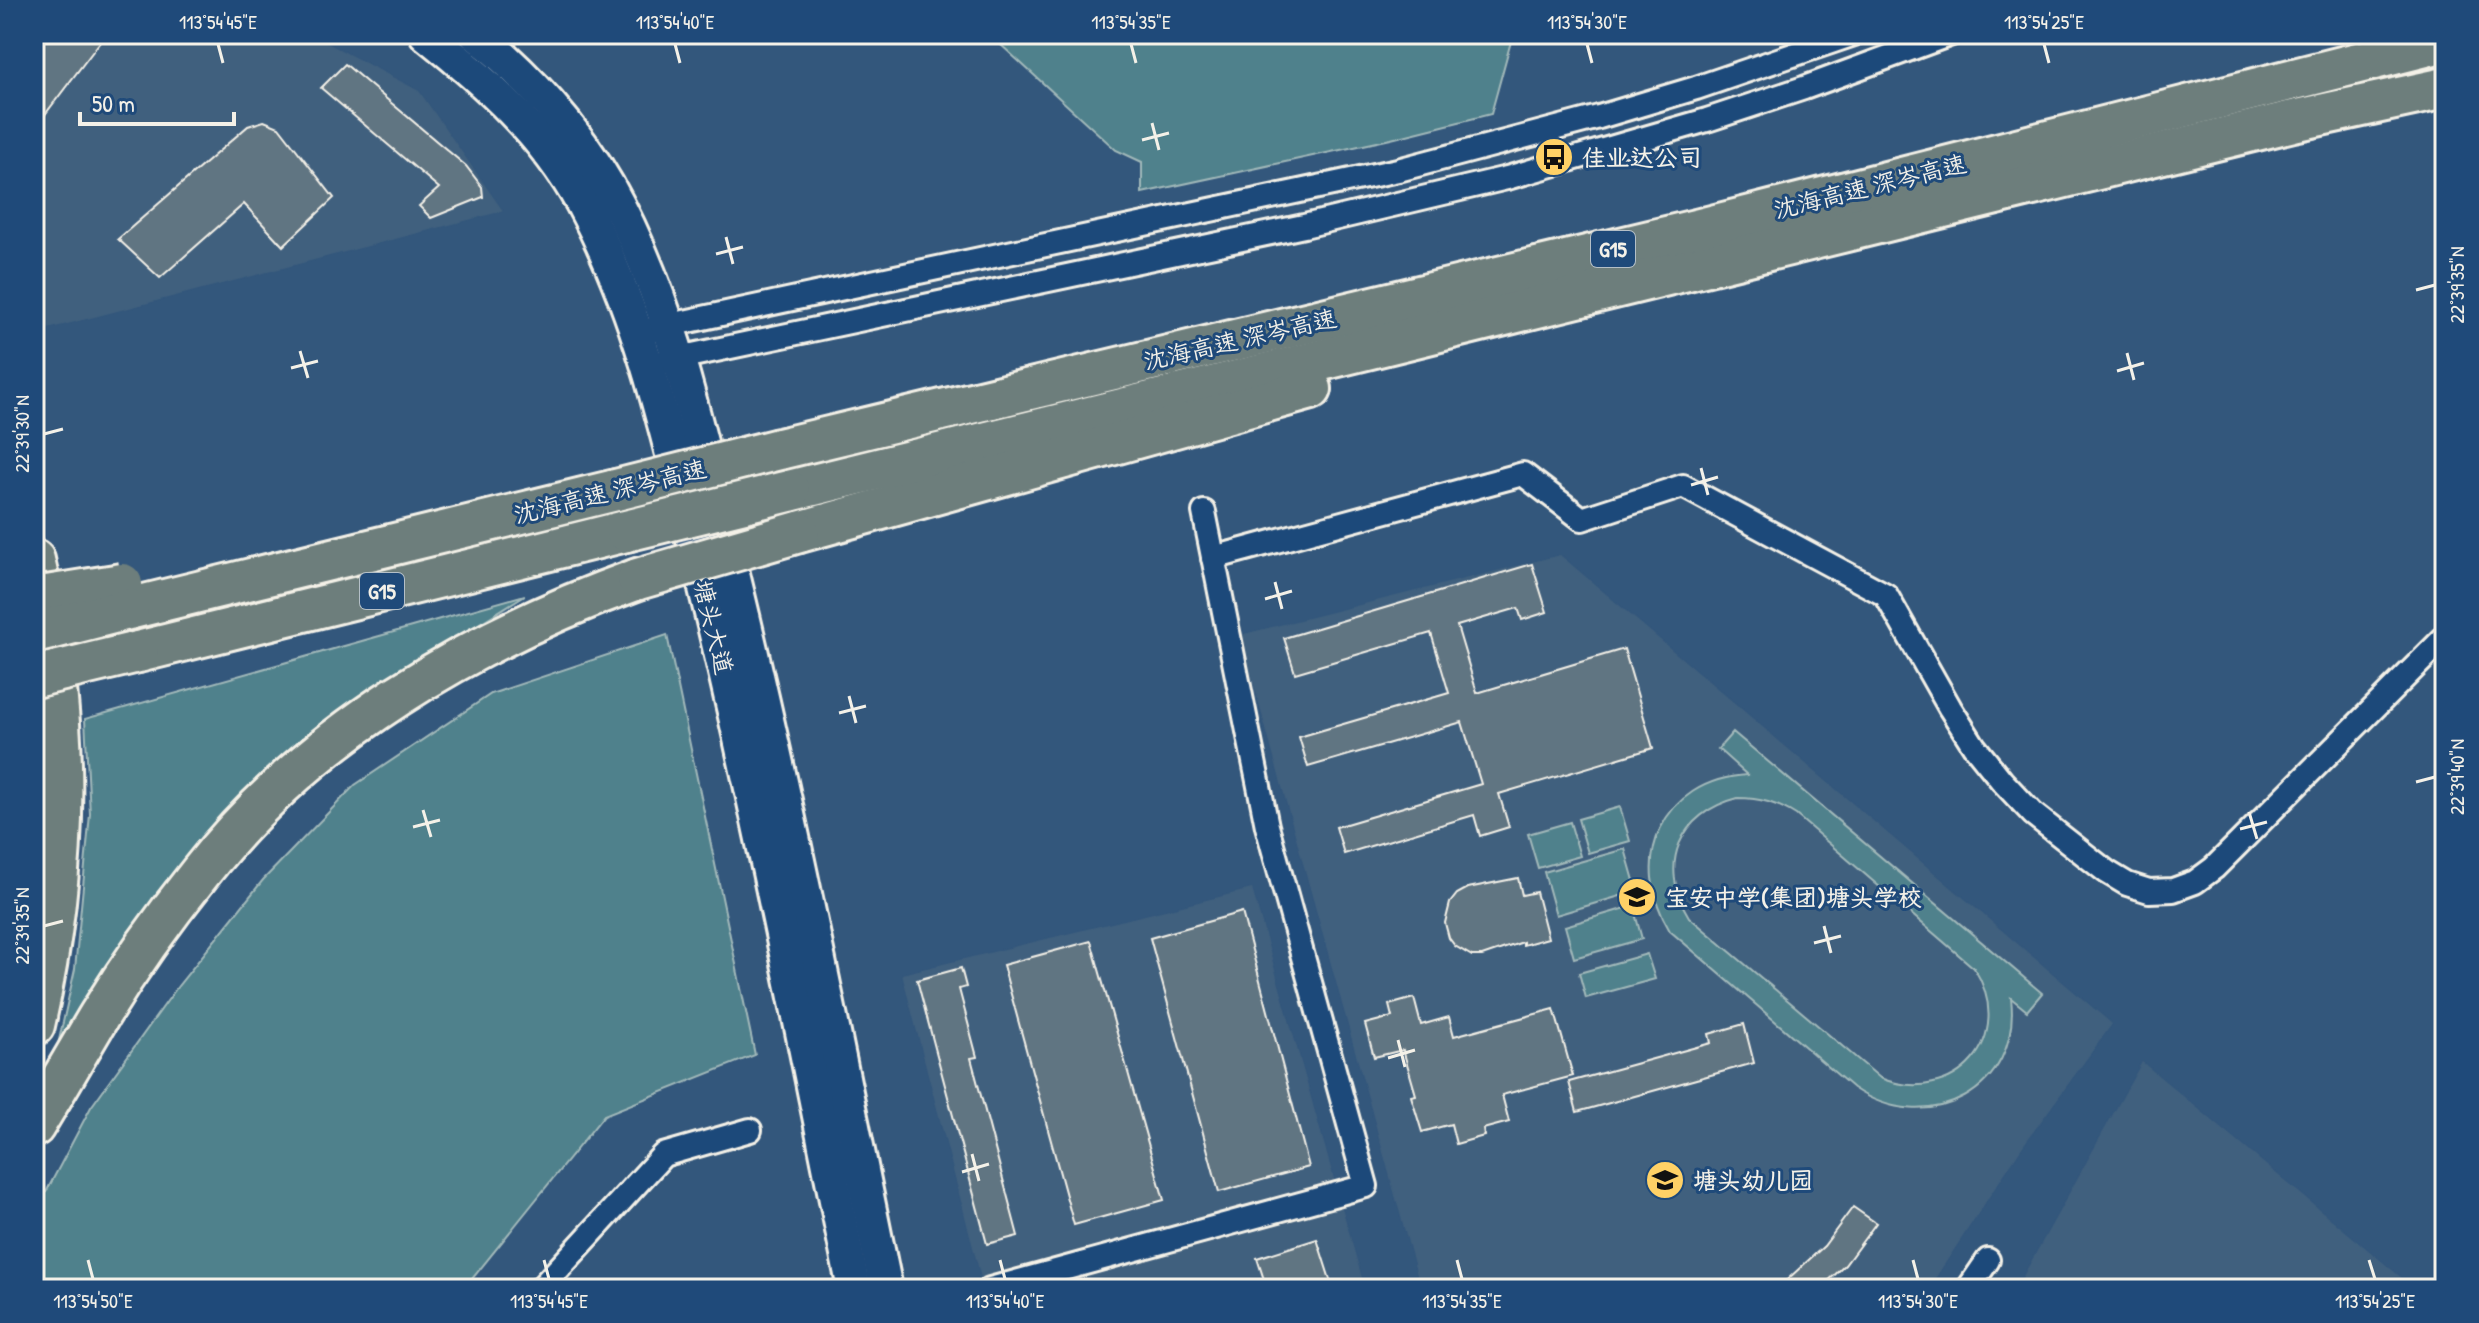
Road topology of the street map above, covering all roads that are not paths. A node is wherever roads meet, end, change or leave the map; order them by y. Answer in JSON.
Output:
{"nodes":[{"id":1,"x":426,"y":34,"type":"edge"},
{"id":2,"x":476,"y":34,"type":"edge"},
{"id":3,"x":1854,"y":34,"type":"edge"},
{"id":4,"x":1951,"y":34,"type":"edge"},
{"id":5,"x":2445,"y":41,"type":"edge"},
{"id":6,"x":2445,"y":88,"type":"edge"},
{"id":7,"x":1649,"y":280,"type":"junction"},
{"id":8,"x":652,"y":329,"type":"junction"},
{"id":9,"x":662,"y":361,"type":"junction"},
{"id":10,"x":1204,"y":512,"type":"dead end"},
{"id":11,"x":1213,"y":558,"type":"junction"},
{"id":12,"x":34,"y":560,"type":"edge"},
{"id":13,"x":125,"y":597,"type":"junction"},
{"id":14,"x":34,"y":598,"type":"edge"},
{"id":15,"x":34,"y":633,"type":"edge"},
{"id":16,"x":2445,"y":637,"type":"edge"},
{"id":17,"x":34,"y":677,"type":"edge"},
{"id":18,"x":34,"y":1025,"type":"edge"},
{"id":19,"x":34,"y":1126,"type":"edge"},
{"id":20,"x":750,"y":1130,"type":"dead end"},
{"id":21,"x":1988,"y":1260,"type":"dead end"},
{"id":22,"x":540,"y":1289,"type":"edge"},
{"id":23,"x":854,"y":1289,"type":"edge"},
{"id":24,"x":886,"y":1289,"type":"edge"},
{"id":25,"x":990,"y":1289,"type":"edge"},
{"id":26,"x":1968,"y":1289,"type":"edge"}],
"edges":[{"from":1,"to":8,"type":"main road","name":"塘头大道"},
{"from":2,"to":8,"type":"main road","name":"塘头大道"},
{"from":3,"to":8,"type":"street"},
{"from":4,"to":9,"type":"street"},
{"from":5,"to":13,"type":"highway","name":"沈海高速 深岑高速","number":"G15","bridge":true},
{"from":6,"to":7,"type":"highway","name":"沈海高速 深岑高速","number":"G15"},
{"from":7,"to":17,"type":"highway","name":"沈海高速 深岑高速","number":"G15","bridge":true},
{"from":7,"to":19,"type":"highway","bridge":true},
{"from":8,"to":9,"type":"main road","name":"塘头大道"},
{"from":9,"to":23,"type":"main road","name":"塘头大道"},
{"from":9,"to":24,"type":"main road","name":"塘头大道"},
{"from":10,"to":11,"type":"street"},
{"from":11,"to":16,"type":"street"},
{"from":11,"to":25,"type":"street"},
{"from":12,"to":18,"type":"highway"},
{"from":13,"to":14,"type":"highway","bridge":true},
{"from":13,"to":15,"type":"highway","bridge":true},
{"from":20,"to":22,"type":"street"},
{"from":21,"to":26,"type":"street"}]}
